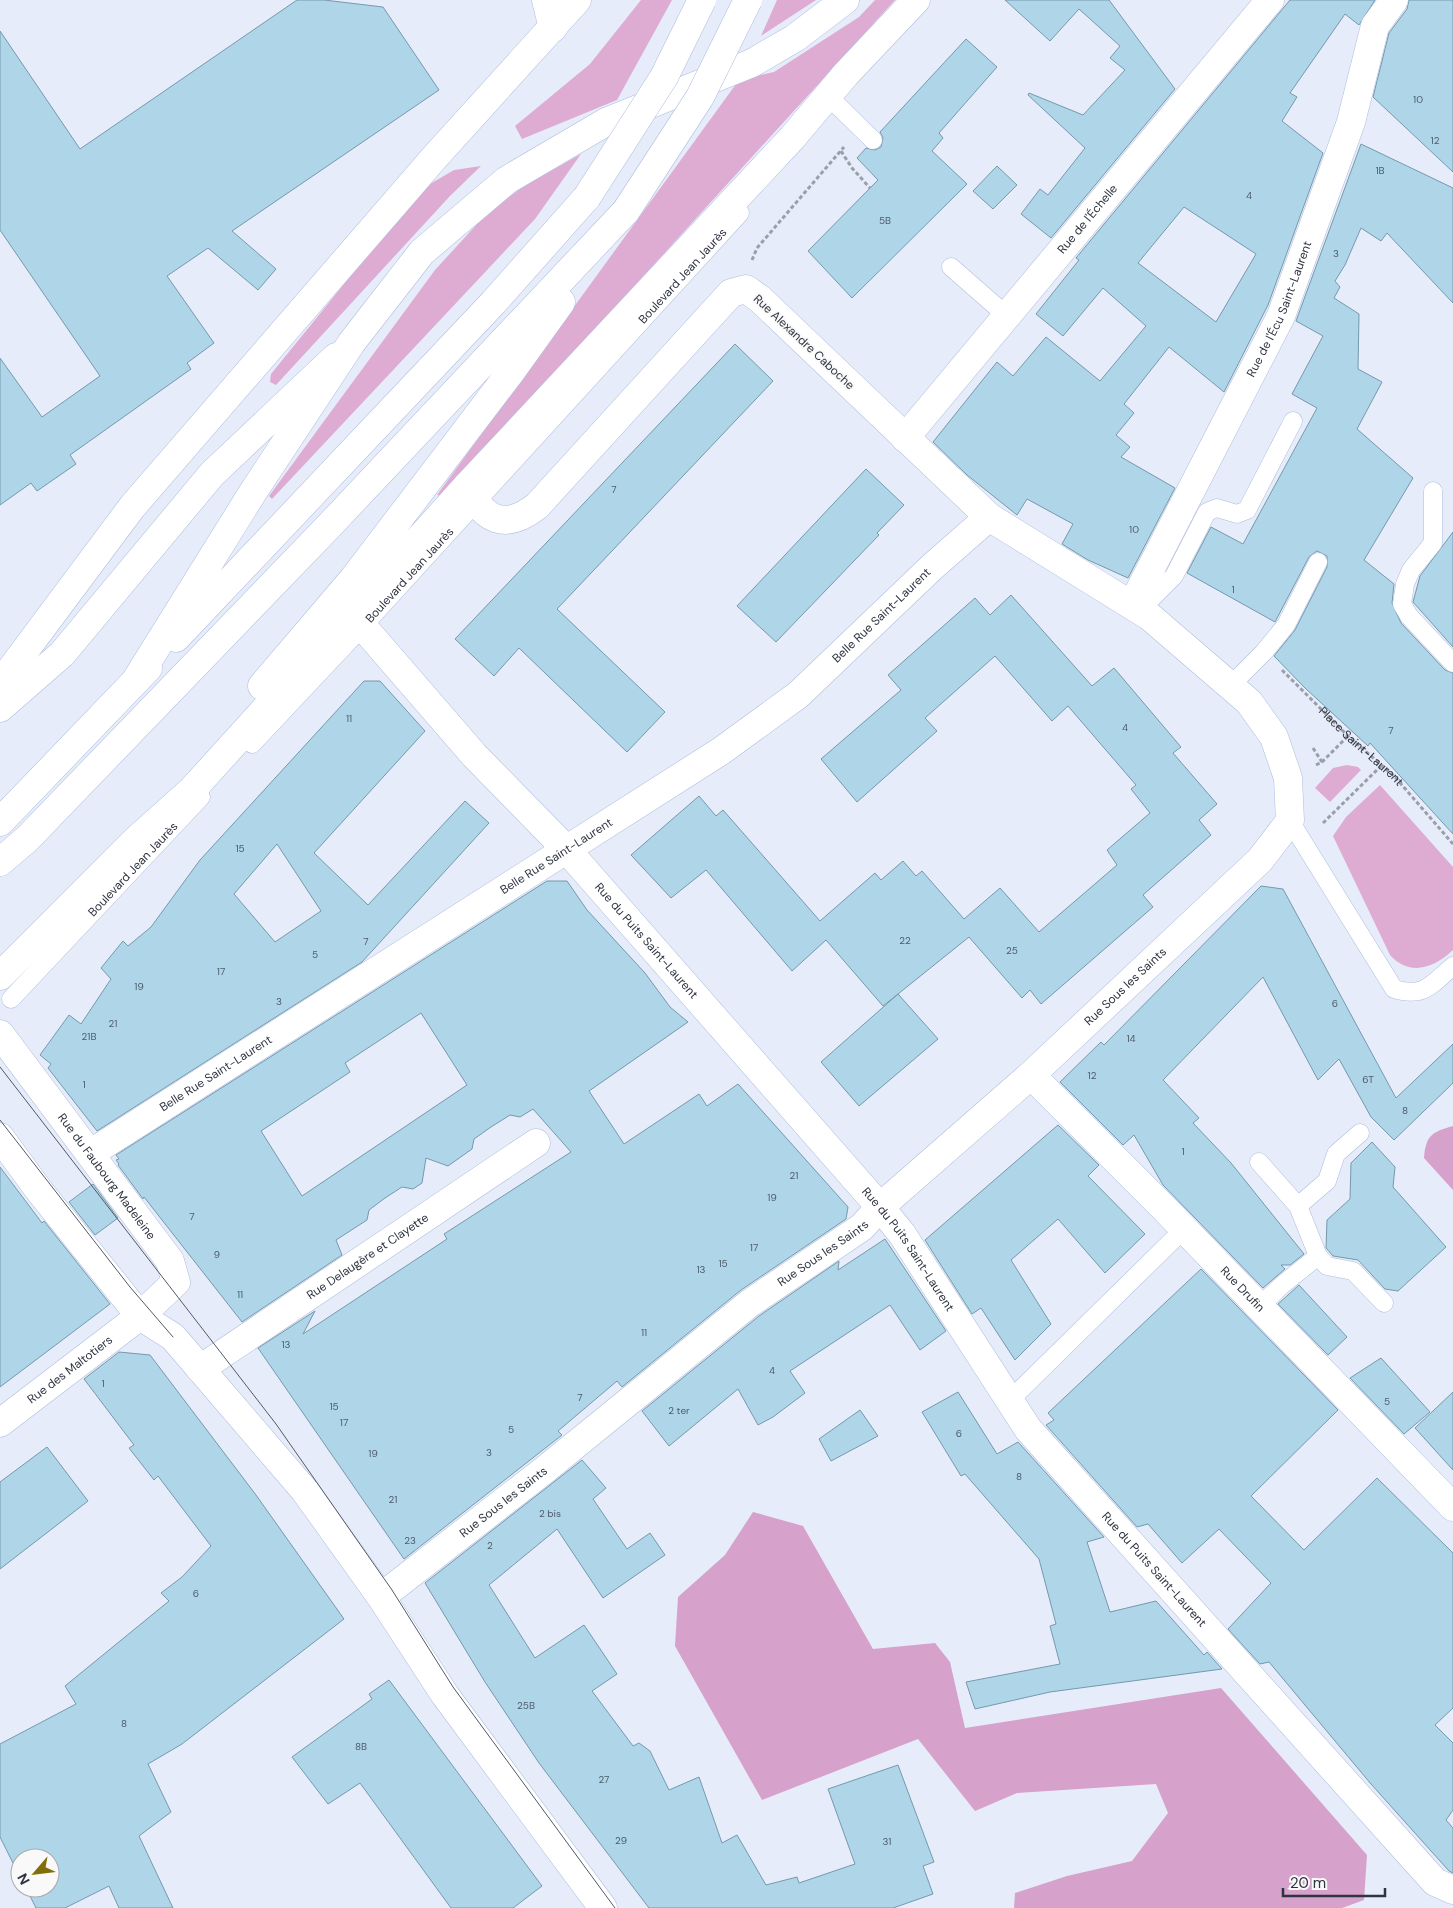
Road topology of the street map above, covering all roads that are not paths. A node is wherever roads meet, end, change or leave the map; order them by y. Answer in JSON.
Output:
{"nodes":[{"id":1,"x":546,"y":0,"type":"edge"},
{"id":2,"x":577,"y":0,"type":"edge"},
{"id":3,"x":702,"y":0,"type":"edge"},
{"id":4,"x":748,"y":0,"type":"edge"},
{"id":5,"x":844,"y":0,"type":"edge"},
{"id":6,"x":916,"y":0,"type":"edge"},
{"id":7,"x":1270,"y":0,"type":"edge"},
{"id":8,"x":1394,"y":0,"type":"edge"},
{"id":9,"x":552,"y":28,"type":"junction"},
{"id":10,"x":828,"y":96,"type":"junction"},
{"id":11,"x":873,"y":140,"type":"dead end"},
{"id":12,"x":626,"y":211,"type":"junction"},
{"id":13,"x":951,"y":267,"type":"dead end"},
{"id":14,"x":1007,"y":316,"type":"junction"},
{"id":15,"x":352,"y":342,"type":"junction"},
{"id":16,"x":1293,"y":421,"type":"dead end"},
{"id":17,"x":905,"y":438,"type":"junction"},
{"id":18,"x":1432,"y":491,"type":"dead end"},
{"id":19,"x":471,"y":494,"type":"junction"},
{"id":20,"x":989,"y":517,"type":"junction"},
{"id":21,"x":1318,"y":562,"type":"dead end"},
{"id":22,"x":1140,"y":610,"type":"junction"},
{"id":23,"x":358,"y":620,"type":"junction"},
{"id":24,"x":1453,"y":664,"type":"edge"},
{"id":25,"x":136,"y":680,"type":"junction"},
{"id":26,"x":0,"y":684,"type":"edge"},
{"id":27,"x":1231,"y":685,"type":"junction"},
{"id":28,"x":0,"y":708,"type":"edge"},
{"id":29,"x":1290,"y":821,"type":"junction"},
{"id":30,"x":0,"y":822,"type":"edge"},
{"id":31,"x":136,"y":840,"type":"junction"},
{"id":32,"x":567,"y":850,"type":"junction"},
{"id":33,"x":0,"y":862,"type":"edge"},
{"id":34,"x":1453,"y":966,"type":"edge"},
{"id":35,"x":6,"y":987,"type":"edge"},
{"id":36,"x":0,"y":1034,"type":"edge"},
{"id":37,"x":1031,"y":1075,"type":"junction"},
{"id":38,"x":1360,"y":1133,"type":"dead end"},
{"id":39,"x":0,"y":1137,"type":"edge"},
{"id":40,"x":536,"y":1143,"type":"dead end"},
{"id":41,"x":91,"y":1153,"type":"junction"},
{"id":42,"x":1259,"y":1162,"type":"dead end"},
{"id":43,"x":1298,"y":1206,"type":"junction"},
{"id":44,"x":880,"y":1207,"type":"junction"},
{"id":45,"x":1184,"y":1229,"type":"junction"},
{"id":46,"x":1318,"y":1256,"type":"junction"},
{"id":47,"x":1384,"y":1303,"type":"dead end"},
{"id":48,"x":1259,"y":1307,"type":"junction"},
{"id":49,"x":140,"y":1316,"type":"junction"},
{"id":50,"x":200,"y":1369,"type":"junction"},
{"id":51,"x":1011,"y":1399,"type":"junction"},
{"id":52,"x":0,"y":1423,"type":"edge"},
{"id":53,"x":1453,"y":1507,"type":"edge"},
{"id":54,"x":381,"y":1597,"type":"junction"},
{"id":55,"x":1453,"y":1890,"type":"edge"},
{"id":56,"x":603,"y":1908,"type":"edge"}],
"edges":[{"from":1,"to":9,"type":"street"},
{"from":2,"to":9,"type":"street"},
{"from":3,"to":25,"type":"street","bridge":true},
{"from":4,"to":12,"type":"street","bridge":true},
{"from":5,"to":15,"type":"street"},
{"from":6,"to":10,"type":"street","name":"Boulevard Jean Jaurès"},
{"from":7,"to":14,"type":"street","name":"Rue de l'Échelle"},
{"from":8,"to":22,"type":"street","name":"Rue de l'Écu Saint-Laurent"},
{"from":9,"to":26,"type":"street"},
{"from":10,"to":11,"type":"lane"},
{"from":10,"to":19,"type":"street","name":"Boulevard Jean Jaurès"},
{"from":12,"to":31,"type":"street"},
{"from":12,"to":33,"type":"street"},
{"from":13,"to":14,"type":"lane"},
{"from":14,"to":17,"type":"street","name":"Rue de l'Échelle"},
{"from":15,"to":25,"type":"street"},
{"from":15,"to":28,"type":"street"},
{"from":16,"to":22,"type":"lane"},
{"from":17,"to":19,"type":"street","name":"Rue Alexandre Caboche"},
{"from":17,"to":20,"type":"street","name":"Rue Alexandre Caboche"},
{"from":18,"to":24,"type":"lane"},
{"from":19,"to":23,"type":"street","name":"Boulevard Jean Jaurès"},
{"from":20,"to":22,"type":"street","name":"Rue Alexandre Caboche"},
{"from":20,"to":32,"type":"street","name":"Belle Rue Saint-Laurent"},
{"from":21,"to":27,"type":"lane"},
{"from":22,"to":27,"type":"street"},
{"from":23,"to":31,"type":"street","name":"Boulevard Jean Jaurès"},
{"from":23,"to":32,"type":"street","name":"Rue du Puits Saint-Laurent"},
{"from":23,"to":35,"type":"lane","name":"Boulevard Jean Jaurès"},
{"from":25,"to":30,"type":"street"},
{"from":27,"to":29,"type":"street"},
{"from":29,"to":34,"type":"lane"},
{"from":29,"to":37,"type":"street","name":"Rue Sous les Saints"},
{"from":31,"to":35,"type":"street","name":"Boulevard Jean Jaurès"},
{"from":32,"to":41,"type":"street","name":"Belle Rue Saint-Laurent"},
{"from":32,"to":44,"type":"street","name":"Rue du Puits Saint-Laurent"},
{"from":36,"to":41,"type":"street","name":"Rue du Faubourg Madeleine"},
{"from":37,"to":44,"type":"street","name":"Rue Sous les Saints"},
{"from":37,"to":45,"type":"street","name":"Rue Drufin"},
{"from":38,"to":43,"type":"lane"},
{"from":39,"to":49,"type":"street"},
{"from":40,"to":50,"type":"street","name":"Rue Delaugère et Clayette"},
{"from":41,"to":49,"type":"street","name":"Rue du Faubourg Madeleine"},
{"from":42,"to":43,"type":"lane"},
{"from":43,"to":46,"type":"lane"},
{"from":44,"to":51,"type":"street","name":"Rue du Puits Saint-Laurent"},
{"from":44,"to":54,"type":"street","name":"Rue Sous les Saints"},
{"from":45,"to":48,"type":"street","name":"Rue Drufin"},
{"from":45,"to":51,"type":"lane"},
{"from":46,"to":47,"type":"lane"},
{"from":46,"to":48,"type":"lane"},
{"from":48,"to":53,"type":"street","name":"Rue Drufin"},
{"from":49,"to":50,"type":"street"},
{"from":49,"to":52,"type":"street","name":"Rue des Maltotiers"},
{"from":50,"to":54,"type":"street"},
{"from":51,"to":55,"type":"street","name":"Rue du Puits Saint-Laurent"},
{"from":54,"to":56,"type":"street"}]}
